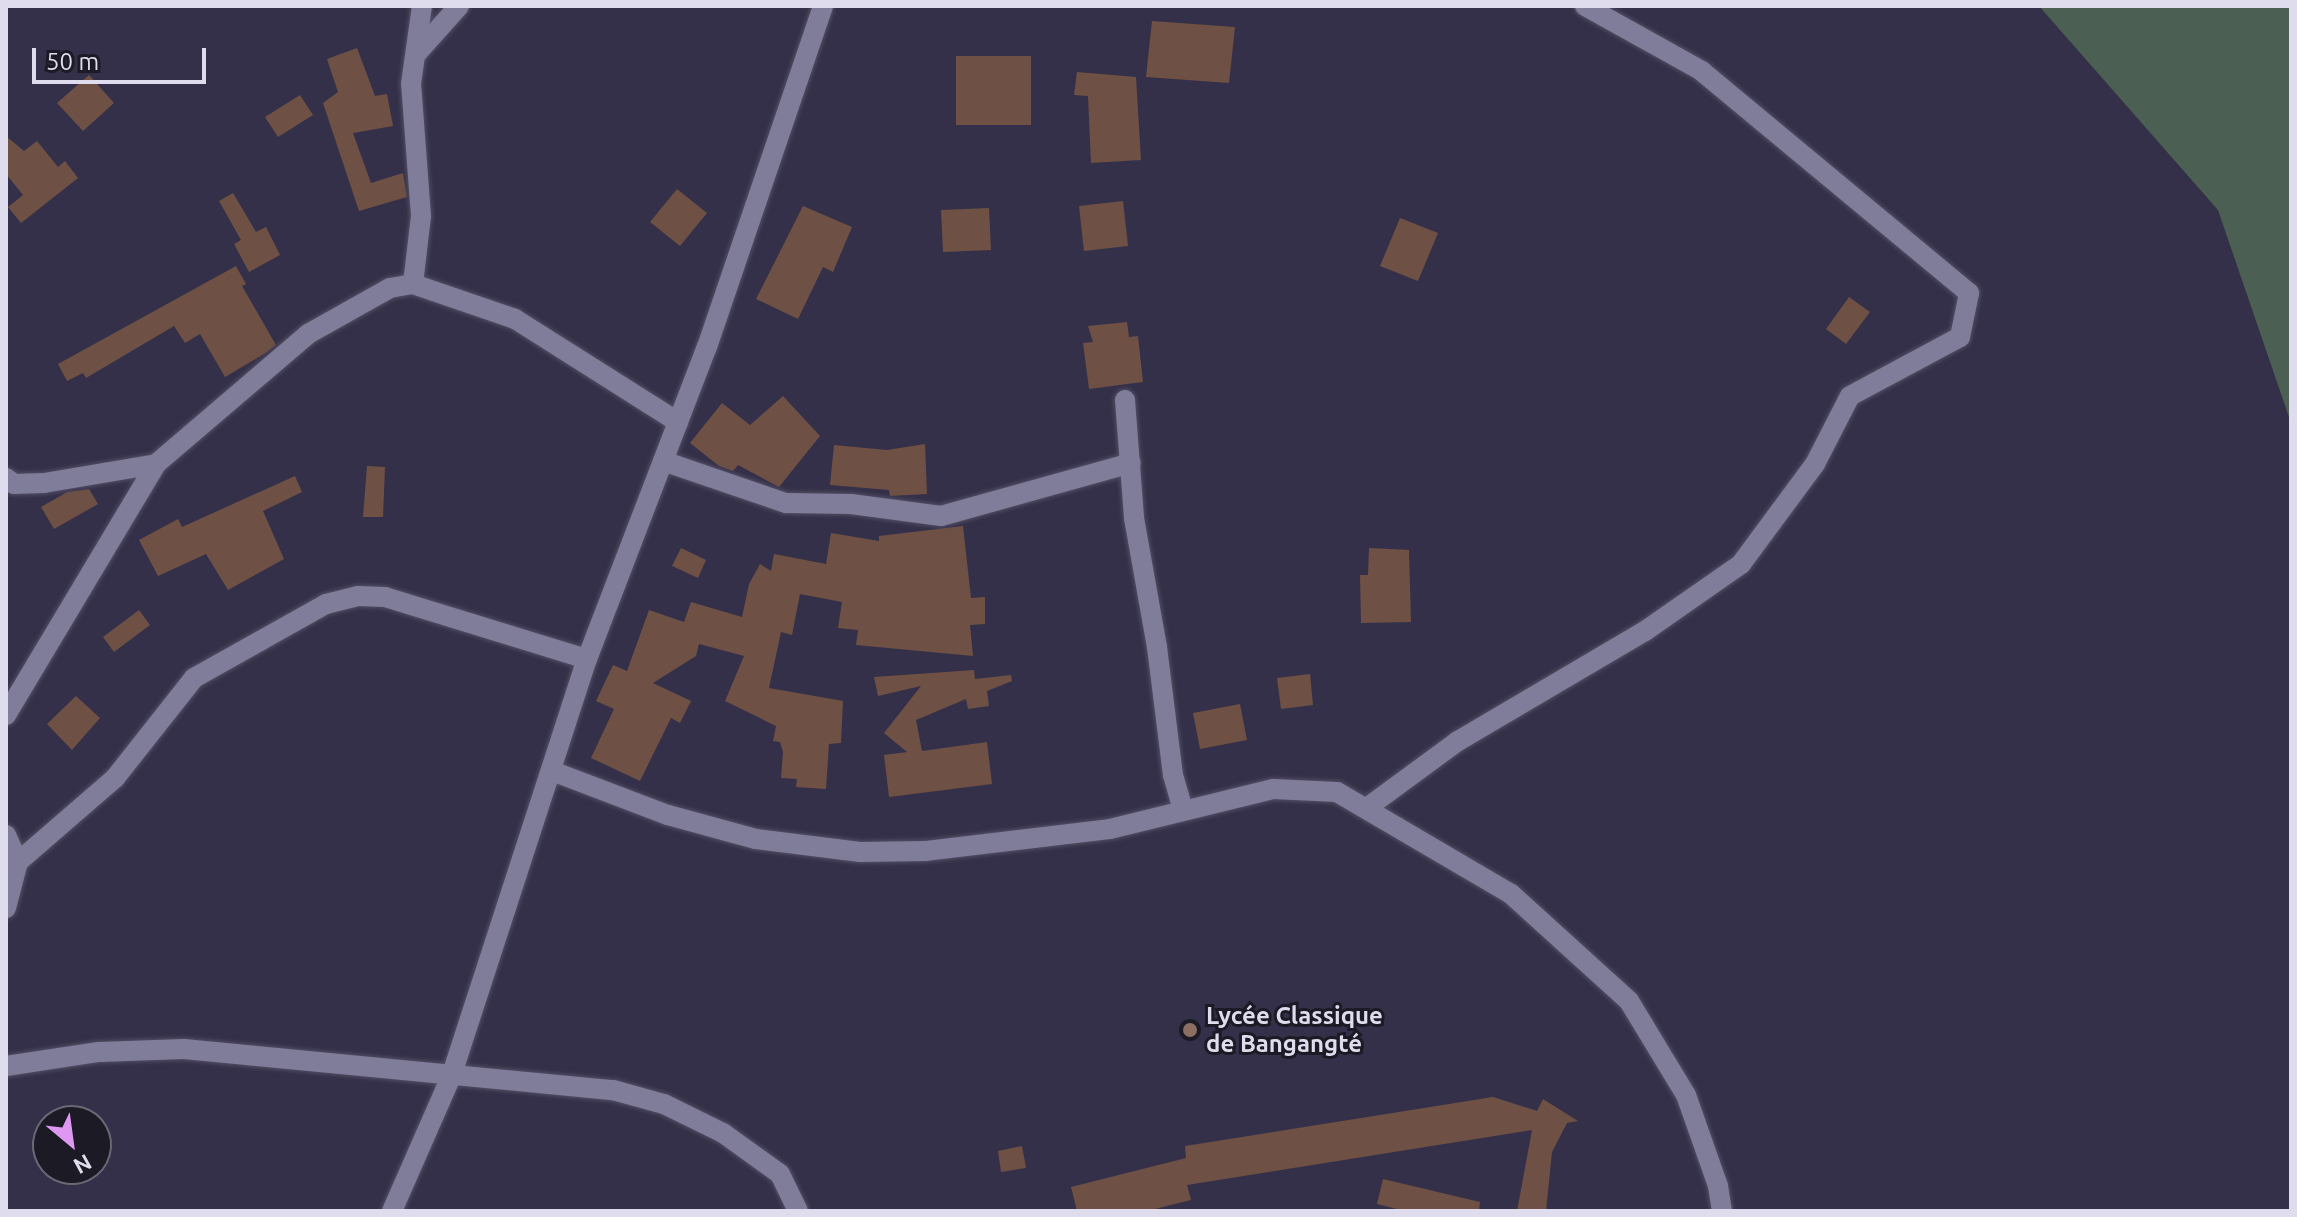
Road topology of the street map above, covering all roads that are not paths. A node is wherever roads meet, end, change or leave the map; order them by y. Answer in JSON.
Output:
{"nodes":[{"id":1,"x":422,"y":6,"type":"edge"},
{"id":2,"x":459,"y":6,"type":"edge"},
{"id":3,"x":823,"y":6,"type":"edge"},
{"id":4,"x":1585,"y":6,"type":"edge"},
{"id":5,"x":418,"y":52,"type":"junction"},
{"id":6,"x":413,"y":284,"type":"junction"},
{"id":7,"x":1125,"y":400,"type":"dead end"},
{"id":8,"x":678,"y":422,"type":"junction"},
{"id":9,"x":663,"y":461,"type":"junction"},
{"id":10,"x":1131,"y":463,"type":"junction"},
{"id":11,"x":156,"y":464,"type":"junction"},
{"id":12,"x":6,"y":478,"type":"edge"},
{"id":13,"x":587,"y":659,"type":"junction"},
{"id":14,"x":6,"y":715,"type":"edge"},
{"id":15,"x":552,"y":771,"type":"junction"},
{"id":16,"x":1368,"y":807,"type":"junction"},
{"id":17,"x":1183,"y":811,"type":"junction"},
{"id":18,"x":6,"y":835,"type":"edge"},
{"id":19,"x":18,"y":862,"type":"junction"},
{"id":20,"x":6,"y":908,"type":"edge"},
{"id":21,"x":6,"y":1066,"type":"edge"},
{"id":22,"x":452,"y":1074,"type":"junction"},
{"id":23,"x":392,"y":1211,"type":"edge"},
{"id":24,"x":798,"y":1211,"type":"edge"},
{"id":25,"x":1722,"y":1211,"type":"edge"}],
"edges":[{"from":1,"to":5,"type":"street"},
{"from":2,"to":5,"type":"street"},
{"from":3,"to":8,"type":"street"},
{"from":4,"to":16,"type":"street"},
{"from":5,"to":6,"type":"street"},
{"from":6,"to":8,"type":"street"},
{"from":6,"to":11,"type":"street"},
{"from":7,"to":10,"type":"street"},
{"from":8,"to":9,"type":"street"},
{"from":9,"to":10,"type":"street"},
{"from":9,"to":13,"type":"street"},
{"from":10,"to":17,"type":"street"},
{"from":11,"to":12,"type":"street"},
{"from":11,"to":14,"type":"street"},
{"from":13,"to":15,"type":"street"},
{"from":13,"to":19,"type":"street"},
{"from":15,"to":17,"type":"street"},
{"from":15,"to":22,"type":"street"},
{"from":16,"to":17,"type":"street"},
{"from":16,"to":25,"type":"street"},
{"from":18,"to":19,"type":"street"},
{"from":19,"to":20,"type":"street"},
{"from":21,"to":22,"type":"street"},
{"from":22,"to":23,"type":"street"},
{"from":22,"to":24,"type":"street"}]}
